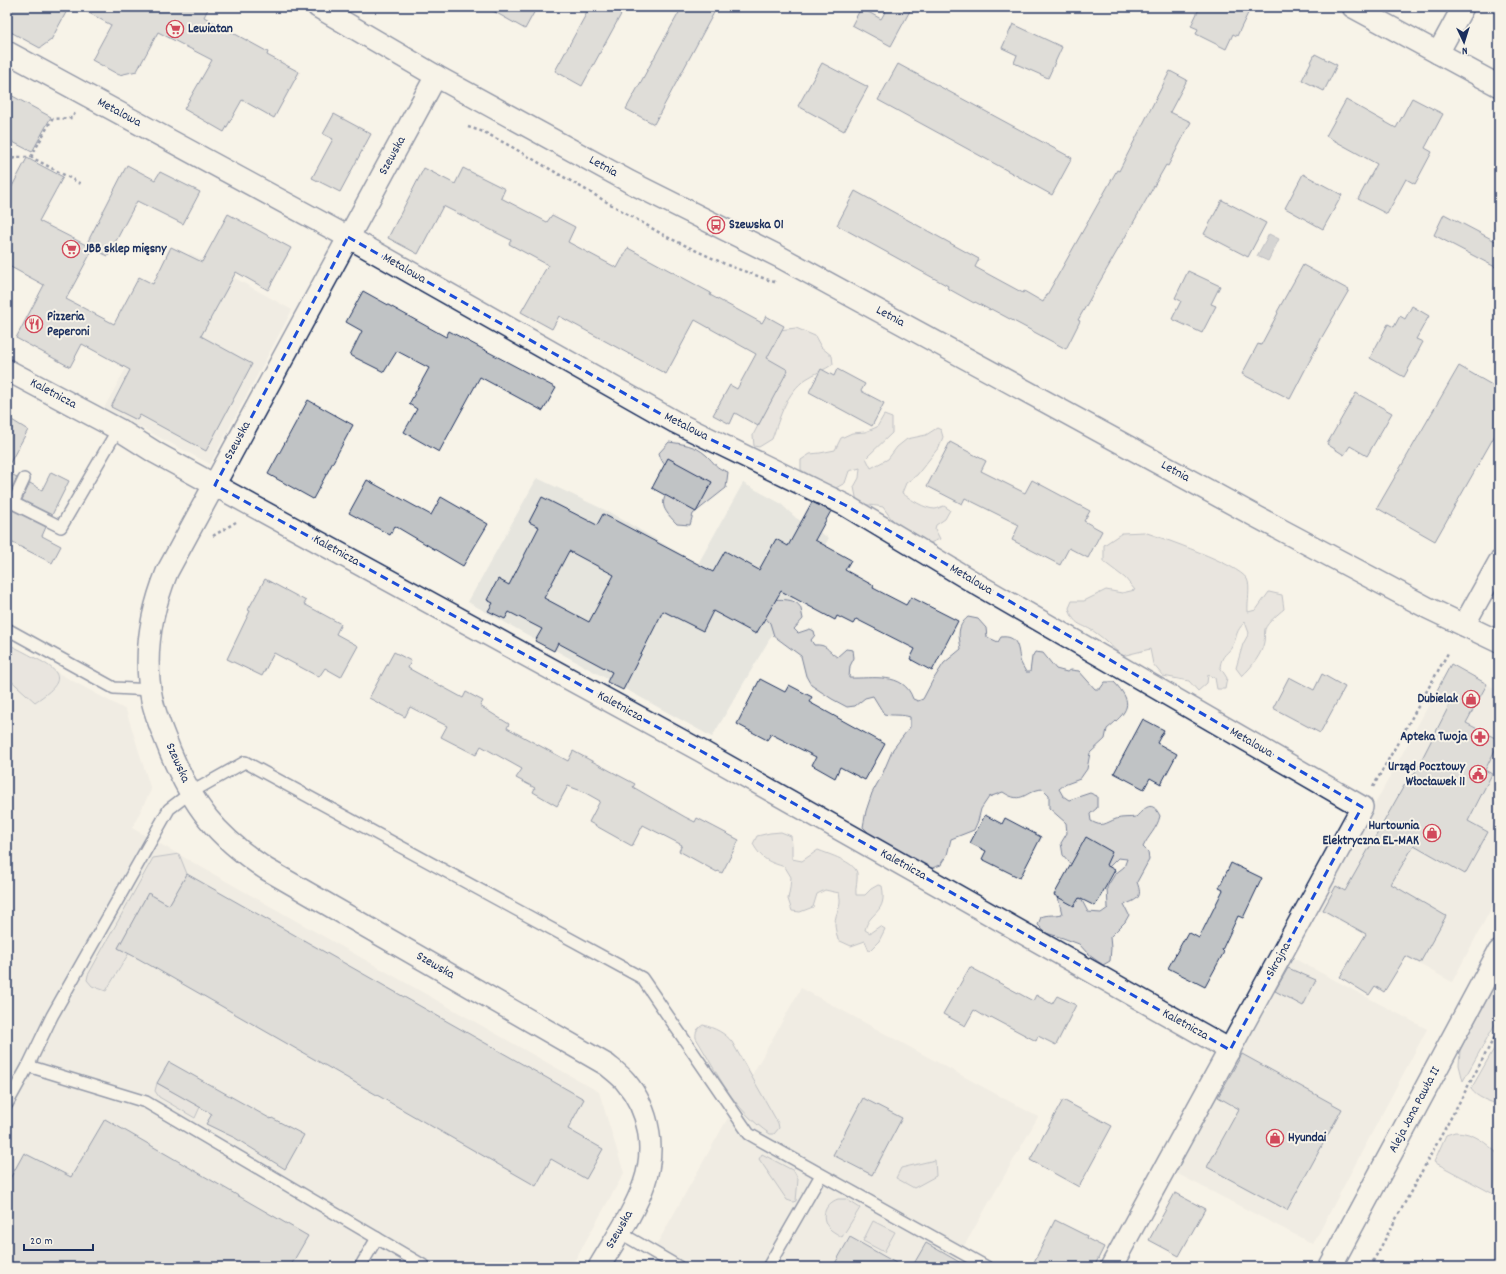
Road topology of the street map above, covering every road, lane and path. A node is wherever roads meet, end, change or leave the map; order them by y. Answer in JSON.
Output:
{"nodes":[{"id":1,"x":318,"y":7,"type":"edge"},
{"id":2,"x":1353,"y":7,"type":"edge"},
{"id":3,"x":1463,"y":7,"type":"edge"},
{"id":4,"x":7,"y":52,"type":"edge"},
{"id":5,"x":1438,"y":53,"type":"junction"},
{"id":6,"x":436,"y":76,"type":"junction"},
{"id":7,"x":1499,"y":86,"type":"edge"},
{"id":8,"x":85,"y":94,"type":"junction"},
{"id":9,"x":31,"y":157,"type":"junction"},
{"id":10,"x":7,"y":161,"type":"edge"},
{"id":11,"x":81,"y":184,"type":"dead end"},
{"id":12,"x":348,"y":237,"type":"junction"},
{"id":13,"x":7,"y":370,"type":"edge"},
{"id":14,"x":118,"y":429,"type":"junction"},
{"id":15,"x":24,"y":479,"type":"dead end"},
{"id":16,"x":215,"y":485,"type":"junction"},
{"id":17,"x":250,"y":504,"type":"junction"},
{"id":18,"x":212,"y":537,"type":"dead end"},
{"id":19,"x":1499,"y":562,"type":"edge"},
{"id":20,"x":1464,"y":625,"type":"junction"},
{"id":21,"x":7,"y":628,"type":"edge"},
{"id":22,"x":1499,"y":632,"type":"edge"},
{"id":23,"x":1499,"y":642,"type":"edge"},
{"id":24,"x":1448,"y":653,"type":"dead end"},
{"id":25,"x":151,"y":690,"type":"junction"},
{"id":26,"x":190,"y":793,"type":"junction"},
{"id":27,"x":1362,"y":807,"type":"junction"},
{"id":28,"x":1499,"y":952,"type":"edge"},
{"id":29,"x":1499,"y":1029,"type":"edge"},
{"id":30,"x":1230,"y":1050,"type":"junction"},
{"id":31,"x":28,"y":1066,"type":"junction"},
{"id":32,"x":7,"y":1104,"type":"edge"},
{"id":33,"x":821,"y":1175,"type":"junction"},
{"id":34,"x":619,"y":1232,"type":"junction"},
{"id":35,"x":377,"y":1238,"type":"junction"},
{"id":36,"x":360,"y":1267,"type":"edge"},
{"id":37,"x":426,"y":1267,"type":"edge"},
{"id":38,"x":599,"y":1267,"type":"edge"},
{"id":39,"x":679,"y":1267,"type":"edge"},
{"id":40,"x":768,"y":1267,"type":"edge"},
{"id":41,"x":987,"y":1267,"type":"edge"},
{"id":42,"x":1111,"y":1267,"type":"edge"},
{"id":43,"x":1330,"y":1267,"type":"edge"},
{"id":44,"x":1370,"y":1267,"type":"edge"}],
"edges":[{"from":1,"to":6,"type":"street","name":"Letnia"},
{"from":2,"to":5,"type":"street"},
{"from":3,"to":5,"type":"street"},
{"from":4,"to":8,"type":"street","name":"Metalowa"},
{"from":5,"to":7,"type":"street"},
{"from":6,"to":12,"type":"street","name":"Szewska"},
{"from":6,"to":20,"type":"street","name":"Letnia"},
{"from":8,"to":9,"type":"path"},
{"from":8,"to":12,"type":"street","name":"Metalowa"},
{"from":9,"to":10,"type":"path"},
{"from":9,"to":11,"type":"path"},
{"from":12,"to":16,"type":"street","name":"Szewska"},
{"from":12,"to":27,"type":"street","name":"Metalowa"},
{"from":13,"to":14,"type":"street","name":"Kaletnicza"},
{"from":14,"to":15,"type":"lane"},
{"from":14,"to":16,"type":"street","name":"Kaletnicza"},
{"from":16,"to":17,"type":"street","name":"Kaletnicza"},
{"from":16,"to":25,"type":"street","name":"Szewska"},
{"from":17,"to":18,"type":"path"},
{"from":17,"to":30,"type":"street","name":"Kaletnicza"},
{"from":19,"to":20,"type":"street"},
{"from":20,"to":22,"type":"street","name":"Letnia"},
{"from":20,"to":23,"type":"street","name":"Letnia"},
{"from":21,"to":25,"type":"lane"},
{"from":24,"to":27,"type":"path"},
{"from":25,"to":26,"type":"street","name":"Szewska"},
{"from":26,"to":31,"type":"lane"},
{"from":26,"to":33,"type":"lane"},
{"from":26,"to":34,"type":"street","name":"Szewska"},
{"from":27,"to":30,"type":"street","name":"Skrajna"},
{"from":28,"to":43,"type":"main road","name":"Aleja Jana Pawła II"},
{"from":29,"to":44,"type":"path"},
{"from":30,"to":42,"type":"street","name":"Skrajna"},
{"from":31,"to":32,"type":"lane"},
{"from":31,"to":35,"type":"lane"},
{"from":33,"to":40,"type":"lane"},
{"from":33,"to":41,"type":"lane"},
{"from":34,"to":38,"type":"street","name":"Szewska"},
{"from":34,"to":39,"type":"lane"},
{"from":35,"to":36,"type":"lane"},
{"from":35,"to":37,"type":"lane"}]}
